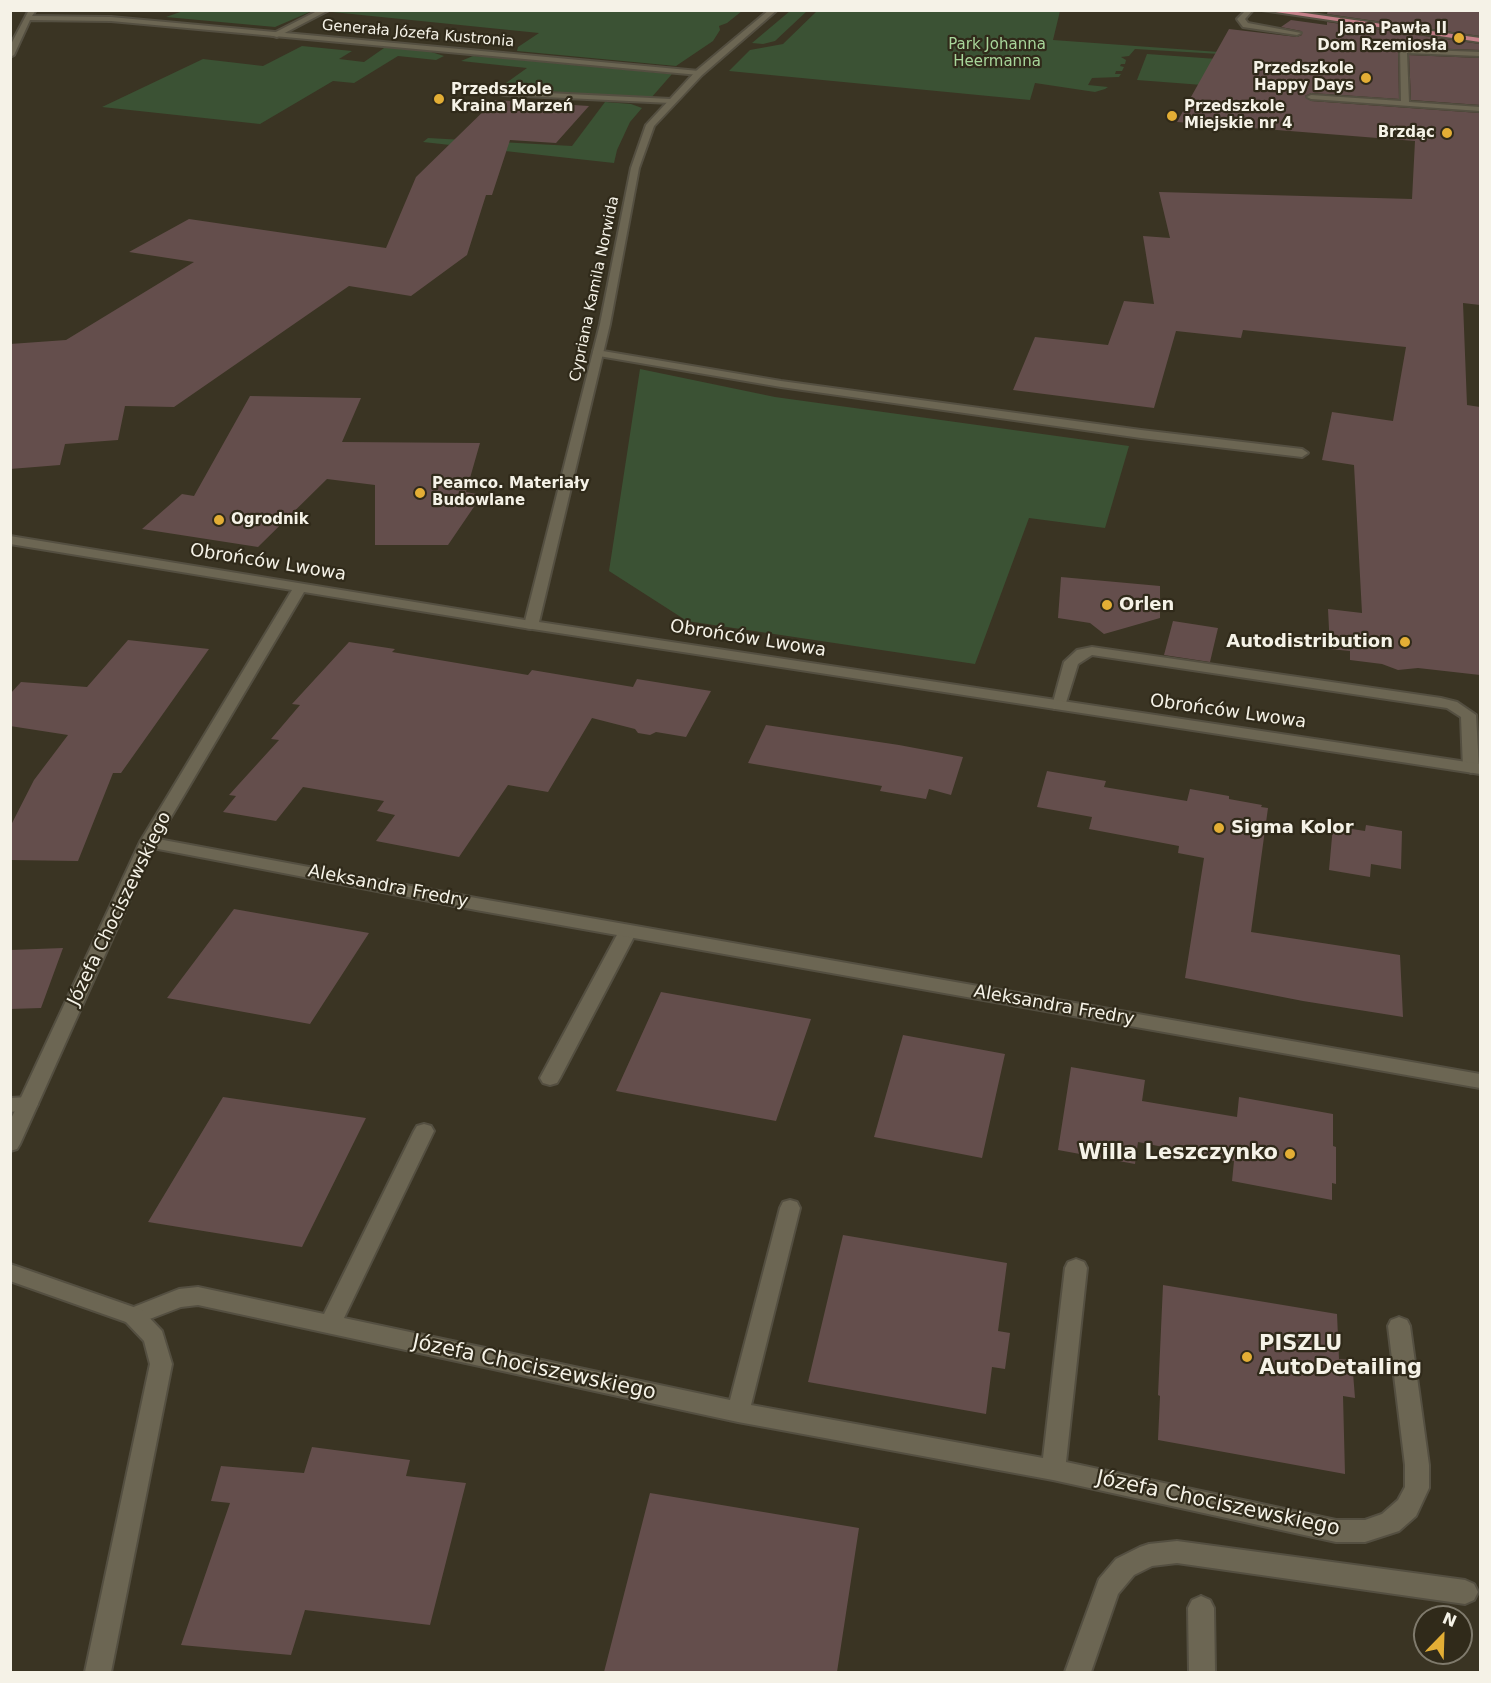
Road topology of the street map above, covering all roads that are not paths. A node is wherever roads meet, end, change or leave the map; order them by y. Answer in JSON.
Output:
{"nodes":[{"id":1,"x":33,"y":10,"type":"edge"},
{"id":2,"x":326,"y":10,"type":"edge"},
{"id":3,"x":774,"y":10,"type":"edge"},
{"id":4,"x":1250,"y":10,"type":"edge"},
{"id":5,"x":1266,"y":10,"type":"edge"},
{"id":6,"x":1321,"y":10,"type":"edge"},
{"id":7,"x":27,"y":18,"type":"junction"},
{"id":8,"x":1297,"y":33,"type":"dead end"},
{"id":9,"x":1480,"y":33,"type":"edge"},
{"id":10,"x":274,"y":35,"type":"junction"},
{"id":11,"x":1480,"y":40,"type":"edge"},
{"id":12,"x":1480,"y":54,"type":"edge"},
{"id":13,"x":10,"y":55,"type":"edge"},
{"id":14,"x":699,"y":73,"type":"junction"},
{"id":15,"x":506,"y":93,"type":"dead end"},
{"id":16,"x":1311,"y":97,"type":"dead end"},
{"id":17,"x":671,"y":101,"type":"junction"},
{"id":18,"x":1405,"y":104,"type":"junction"},
{"id":19,"x":1480,"y":109,"type":"edge"},
{"id":20,"x":597,"y":353,"type":"junction"},
{"id":21,"x":1302,"y":453,"type":"dead end"},
{"id":22,"x":10,"y":540,"type":"edge"},
{"id":23,"x":300,"y":588,"type":"junction"},
{"id":24,"x":531,"y":625,"type":"junction"},
{"id":25,"x":1059,"y":706,"type":"junction"},
{"id":26,"x":1476,"y":769,"type":"edge"},
{"id":27,"x":148,"y":842,"type":"junction"},
{"id":28,"x":628,"y":931,"type":"junction"},
{"id":29,"x":550,"y":1078,"type":"dead end"},
{"id":30,"x":1480,"y":1082,"type":"edge"},
{"id":31,"x":19,"y":1105,"type":"edge"},
{"id":32,"x":424,"y":1131,"type":"dead end"},
{"id":33,"x":10,"y":1144,"type":"edge"},
{"id":34,"x":790,"y":1208,"type":"dead end"},
{"id":35,"x":1077,"y":1268,"type":"dead end"},
{"id":36,"x":10,"y":1272,"type":"edge"},
{"id":37,"x":134,"y":1316,"type":"junction"},
{"id":38,"x":330,"y":1325,"type":"junction"},
{"id":39,"x":1399,"y":1326,"type":"dead end"},
{"id":40,"x":738,"y":1412,"type":"junction"},
{"id":41,"x":1053,"y":1470,"type":"junction"},
{"id":42,"x":1465,"y":1592,"type":"dead end"},
{"id":43,"x":1201,"y":1608,"type":"dead end"},
{"id":44,"x":98,"y":1672,"type":"edge"},
{"id":45,"x":1078,"y":1672,"type":"edge"},
{"id":46,"x":1202,"y":1672,"type":"edge"}],
"edges":[{"from":1,"to":7,"type":"street"},
{"from":2,"to":10,"type":"street"},
{"from":3,"to":14,"type":"street","name":"Cypriana Kamila Norwida"},
{"from":4,"to":8,"type":"street"},
{"from":5,"to":11,"type":"main road"},
{"from":6,"to":9,"type":"main road"},
{"from":7,"to":10,"type":"street","name":"Generała Józefa Kustronia"},
{"from":7,"to":13,"type":"street"},
{"from":10,"to":14,"type":"street","name":"Generała Józefa Kustronia"},
{"from":12,"to":18,"type":"street"},
{"from":14,"to":17,"type":"street","name":"Cypriana Kamila Norwida"},
{"from":15,"to":17,"type":"street"},
{"from":16,"to":18,"type":"street"},
{"from":17,"to":20,"type":"street","name":"Cypriana Kamila Norwida"},
{"from":18,"to":19,"type":"street"},
{"from":20,"to":21,"type":"street"},
{"from":20,"to":24,"type":"street","name":"Cypriana Kamila Norwida"},
{"from":22,"to":23,"type":"street","name":"Obrońców Lwowa"},
{"from":23,"to":24,"type":"street","name":"Obrońców Lwowa"},
{"from":23,"to":27,"type":"street","name":"Józefa Chociszewskiego"},
{"from":24,"to":25,"type":"street","name":"Obrońców Lwowa"},
{"from":25,"to":26,"type":"street","name":"Obrońców Lwowa"},
{"from":25,"to":26,"type":"street"},
{"from":27,"to":28,"type":"street","name":"Aleksandra Fredry"},
{"from":27,"to":31,"type":"street","name":"Józefa Chociszewskiego"},
{"from":28,"to":29,"type":"street"},
{"from":28,"to":30,"type":"street","name":"Aleksandra Fredry"},
{"from":31,"to":33,"type":"street","name":"Józefa Chociszewskiego"},
{"from":32,"to":38,"type":"street"},
{"from":34,"to":40,"type":"street"},
{"from":35,"to":41,"type":"street"},
{"from":36,"to":37,"type":"street"},
{"from":37,"to":38,"type":"street","name":"Józefa Chociszewskiego"},
{"from":37,"to":44,"type":"street"},
{"from":38,"to":40,"type":"street","name":"Józefa Chociszewskiego"},
{"from":39,"to":41,"type":"street","name":"Józefa Chociszewskiego"},
{"from":40,"to":41,"type":"street","name":"Józefa Chociszewskiego"},
{"from":42,"to":45,"type":"street"},
{"from":43,"to":46,"type":"street"}]}
